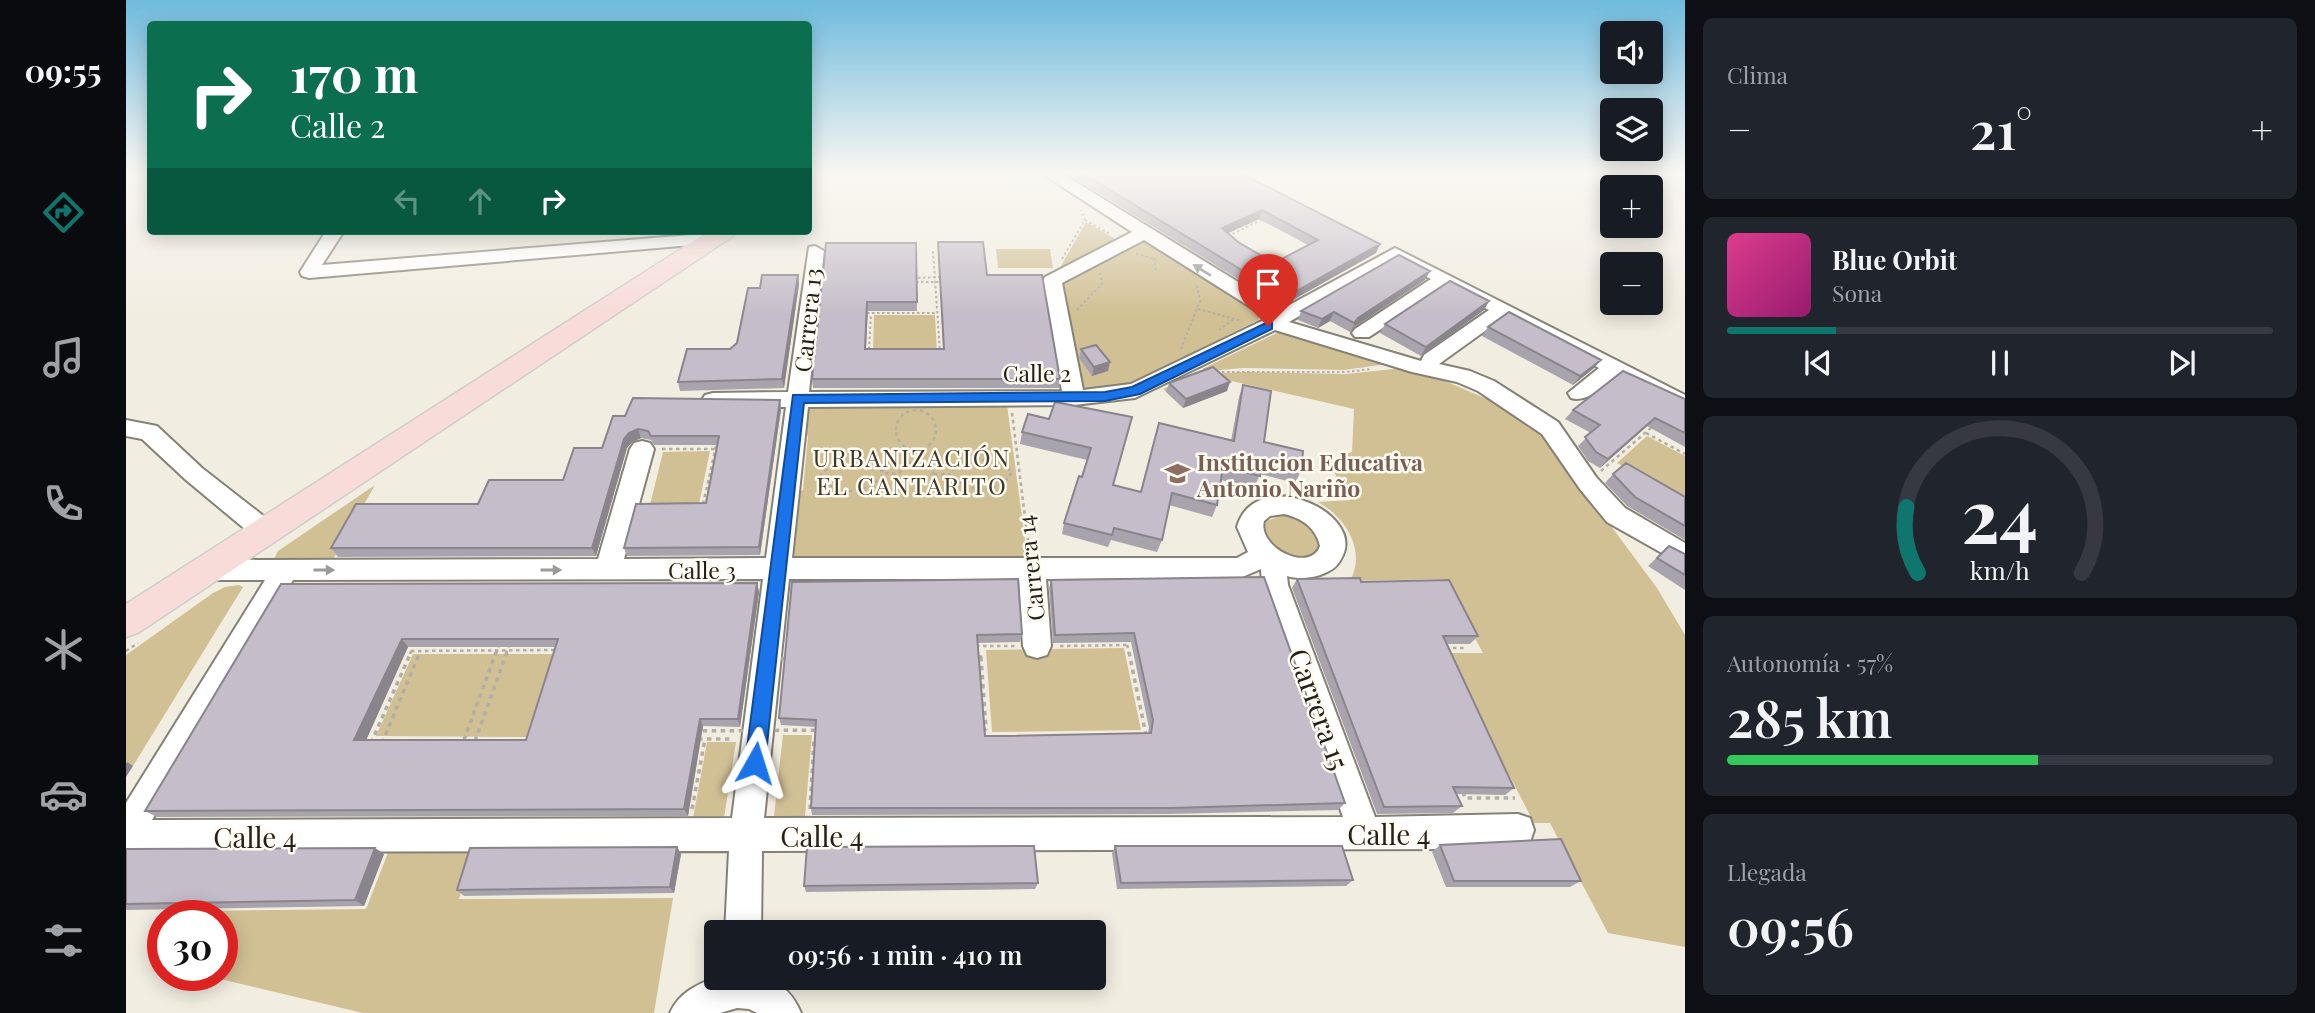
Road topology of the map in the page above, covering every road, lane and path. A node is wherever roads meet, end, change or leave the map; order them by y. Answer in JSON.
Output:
{"nodes":[{"id":1,"x":1085,"y":220,"type":"joint"},
{"id":2,"x":1124,"y":220,"type":"edge"},
{"id":3,"x":1254,"y":220,"type":"edge"},
{"id":4,"x":1261,"y":220,"type":"edge"},
{"id":5,"x":1257,"y":222,"type":"junction"},
{"id":6,"x":1144,"y":233,"type":"junction"},
{"id":7,"x":332,"y":235,"type":"edge"},
{"id":8,"x":709,"y":235,"type":"edge"},
{"id":9,"x":718,"y":235,"type":"edge"},
{"id":10,"x":1220,"y":240,"type":"edge"},
{"id":11,"x":1371,"y":241,"type":"edge"},
{"id":12,"x":1127,"y":249,"type":"junction"},
{"id":13,"x":815,"y":251,"type":"dead end"},
{"id":14,"x":933,"y":251,"type":"dead end"},
{"id":15,"x":1395,"y":253,"type":"junction"},
{"id":16,"x":1154,"y":258,"type":"junction"},
{"id":17,"x":1158,"y":260,"type":"dead end"},
{"id":18,"x":1101,"y":270,"type":"dead end"},
{"id":19,"x":1156,"y":270,"type":"dead end"},
{"id":20,"x":948,"y":277,"type":"edge"},
{"id":21,"x":1444,"y":279,"type":"junction"},
{"id":22,"x":908,"y":280,"type":"edge"},
{"id":23,"x":935,"y":280,"type":"junction"},
{"id":24,"x":1052,"y":281,"type":"junction"},
{"id":25,"x":1192,"y":281,"type":"dead end"},
{"id":26,"x":949,"y":282,"type":"edge"},
{"id":27,"x":1198,"y":309,"type":"junction"},
{"id":28,"x":1503,"y":309,"type":"junction"},
{"id":29,"x":756,"y":313,"type":"edge"},
{"id":30,"x":858,"y":313,"type":"edge"},
{"id":31,"x":871,"y":313,"type":"junction"},
{"id":32,"x":937,"y":313,"type":"junction"},
{"id":33,"x":743,"y":314,"type":"edge"},
{"id":34,"x":1234,"y":319,"type":"junction"},
{"id":35,"x":1272,"y":323,"type":"junction"},
{"id":36,"x":1060,"y":328,"type":"junction"},
{"id":37,"x":1219,"y":330,"type":"dead end"},
{"id":38,"x":1362,"y":333,"type":"dead end"},
{"id":39,"x":869,"y":355,"type":"edge"},
{"id":40,"x":940,"y":355,"type":"edge"},
{"id":41,"x":1431,"y":360,"type":"dead end"},
{"id":42,"x":1614,"y":366,"type":"junction"},
{"id":43,"x":1372,"y":369,"type":"dead end"},
{"id":44,"x":1181,"y":370,"type":"junction"},
{"id":45,"x":1579,"y":393,"type":"dead end"},
{"id":46,"x":1010,"y":398,"type":"junction"},
{"id":47,"x":1074,"y":398,"type":"junction"},
{"id":48,"x":798,"y":399,"type":"junction"},
{"id":49,"x":685,"y":400,"type":"edge"},
{"id":50,"x":1682,"y":403,"type":"edge"},
{"id":51,"x":126,"y":428,"type":"edge"},
{"id":52,"x":1646,"y":433,"type":"junction"},
{"id":53,"x":642,"y":449,"type":"dead end"},
{"id":54,"x":917,"y":451,"type":"junction"},
{"id":55,"x":1685,"y":454,"type":"edge"},
{"id":56,"x":916,"y":461,"type":"junction"},
{"id":57,"x":1012,"y":472,"type":"junction"},
{"id":58,"x":884,"y":473,"type":"junction"},
{"id":59,"x":1019,"y":473,"type":"junction"},
{"id":60,"x":899,"y":474,"type":"junction"},
{"id":61,"x":934,"y":474,"type":"junction"},
{"id":62,"x":949,"y":474,"type":"junction"},
{"id":63,"x":1588,"y":483,"type":"junction"},
{"id":64,"x":266,"y":532,"type":"junction"},
{"id":65,"x":1685,"y":556,"type":"edge"},
{"id":66,"x":1271,"y":562,"type":"joint"},
{"id":67,"x":778,"y":569,"type":"junction"},
{"id":68,"x":1032,"y":569,"type":"junction"},
{"id":69,"x":206,"y":570,"type":"junction"},
{"id":70,"x":285,"y":570,"type":"junction"},
{"id":71,"x":608,"y":570,"type":"junction"},
{"id":72,"x":126,"y":622,"type":"edge"},
{"id":73,"x":1124,"y":632,"type":"edge"},
{"id":74,"x":416,"y":639,"type":"edge"},
{"id":75,"x":425,"y":639,"type":"edge"},
{"id":76,"x":501,"y":639,"type":"edge"},
{"id":77,"x":511,"y":639,"type":"edge"},
{"id":78,"x":1037,"y":646,"type":"dead end"},
{"id":79,"x":1440,"y":648,"type":"edge"},
{"id":80,"x":1467,"y":648,"type":"dead end"},
{"id":81,"x":981,"y":657,"type":"edge"},
{"id":82,"x":554,"y":660,"type":"edge"},
{"id":83,"x":986,"y":729,"type":"edge"},
{"id":84,"x":532,"y":732,"type":"edge"},
{"id":85,"x":1136,"y":738,"type":"edge"},
{"id":86,"x":705,"y":739,"type":"junction"},
{"id":87,"x":758,"y":739,"type":"junction"},
{"id":88,"x":828,"y":739,"type":"edge"},
{"id":89,"x":691,"y":740,"type":"edge"},
{"id":90,"x":475,"y":741,"type":"junction"},
{"id":91,"x":489,"y":741,"type":"edge"},
{"id":92,"x":371,"y":742,"type":"junction"},
{"id":93,"x":382,"y":742,"type":"junction"},
{"id":94,"x":396,"y":742,"type":"edge"},
{"id":95,"x":366,"y":754,"type":"edge"},
{"id":96,"x":377,"y":754,"type":"edge"},
{"id":97,"x":1460,"y":785,"type":"edge"},
{"id":98,"x":1515,"y":798,"type":"edge"},
{"id":99,"x":1518,"y":830,"type":"dead end"},
{"id":100,"x":1364,"y":833,"type":"junction"},
{"id":101,"x":126,"y":835,"type":"edge"},
{"id":102,"x":746,"y":835,"type":"junction"},
{"id":103,"x":808,"y":835,"type":"junction"},
{"id":104,"x":687,"y":836,"type":"junction"},
{"id":105,"x":743,"y":920,"type":"edge"},
{"id":106,"x":724,"y":990,"type":"edge"},
{"id":107,"x":754,"y":990,"type":"edge"},
{"id":108,"x":689,"y":1013,"type":"edge"},
{"id":109,"x":782,"y":1013,"type":"edge"}],
"edges":[{"from":1,"to":12,"type":"path"},
{"from":1,"to":24,"type":"path"},
{"from":2,"to":6,"type":"street"},
{"from":3,"to":5,"type":"path"},
{"from":4,"to":5,"type":"path"},
{"from":5,"to":10,"type":"path"},
{"from":6,"to":12,"type":"street"},
{"from":35,"to":6,"type":"street","one_way":true},
{"from":7,"to":8,"type":"street"},
{"from":9,"to":64,"type":"main road"},
{"from":11,"to":15,"type":"street"},
{"from":12,"to":16,"type":"path"},
{"from":12,"to":24,"type":"street"},
{"from":13,"to":48,"type":"street","name":"Carrera 13"},
{"from":14,"to":23,"type":"path"},
{"from":15,"to":21,"type":"street"},
{"from":15,"to":35,"type":"street","name":"Calle 2"},
{"from":16,"to":17,"type":"path"},
{"from":16,"to":19,"type":"path"},
{"from":18,"to":36,"type":"path"},
{"from":20,"to":23,"type":"path"},
{"from":21,"to":28,"type":"street"},
{"from":21,"to":38,"type":"street"},
{"from":22,"to":23,"type":"path"},
{"from":23,"to":26,"type":"path"},
{"from":23,"to":32,"type":"path"},
{"from":24,"to":36,"type":"street"},
{"from":25,"to":27,"type":"path"},
{"from":27,"to":34,"type":"path"},
{"from":27,"to":44,"type":"path"},
{"from":28,"to":41,"type":"street"},
{"from":28,"to":42,"type":"street"},
{"from":29,"to":33,"type":"path"},
{"from":30,"to":31,"type":"path"},
{"from":31,"to":32,"type":"path"},
{"from":31,"to":39,"type":"path"},
{"from":32,"to":40,"type":"path"},
{"from":34,"to":35,"type":"path"},
{"from":34,"to":37,"type":"path"},
{"from":35,"to":44,"type":"street","name":"Calle 2"},
{"from":35,"to":63,"type":"street"},
{"from":36,"to":47,"type":"street"},
{"from":42,"to":45,"type":"street"},
{"from":42,"to":50,"type":"street"},
{"from":43,"to":44,"type":"path"},
{"from":44,"to":47,"type":"street","name":"Calle 2"},
{"from":46,"to":47,"type":"street","name":"Calle 2"},
{"from":46,"to":48,"type":"street","name":"Calle 2"},
{"from":46,"to":59,"type":"path","name":"Carrera 14"},
{"from":48,"to":49,"type":"street","name":"Calle 2"},
{"from":48,"to":67,"type":"street","name":"Carrera 13"},
{"from":50,"to":52,"type":"path"},
{"from":51,"to":64,"type":"street"},
{"from":52,"to":55,"type":"path"},
{"from":52,"to":63,"type":"path"},
{"from":53,"to":71,"type":"street"},
{"from":54,"to":54,"type":"path"},
{"from":54,"to":56,"type":"path"},
{"from":56,"to":60,"type":"path"},
{"from":56,"to":61,"type":"path"},
{"from":57,"to":59,"type":"path"},
{"from":57,"to":62,"type":"path"},
{"from":57,"to":62,"type":"path"},
{"from":58,"to":58,"type":"path"},
{"from":58,"to":60,"type":"path"},
{"from":59,"to":68,"type":"path","name":"Carrera 14"},
{"from":60,"to":61,"type":"path"},
{"from":61,"to":62,"type":"path"},
{"from":63,"to":65,"type":"street"},
{"from":64,"to":69,"type":"main road"},
{"from":66,"to":68,"type":"street","name":"Calle 3"},
{"from":66,"to":100,"type":"street","name":"Carrera 15"},
{"from":67,"to":68,"type":"street","name":"Calle 3"},
{"from":67,"to":71,"type":"street","name":"Calle 3"},
{"from":67,"to":87,"type":"street","name":"Carrera 13"},
{"from":68,"to":78,"type":"street","name":"Carrera 14"},
{"from":69,"to":70,"type":"street","name":"Calle 3"},
{"from":69,"to":72,"type":"main road"},
{"from":70,"to":71,"type":"street","name":"Calle 3","one_way":true},
{"from":70,"to":101,"type":"street"},
{"from":73,"to":85,"type":"path"},
{"from":74,"to":92,"type":"path"},
{"from":75,"to":93,"type":"path"},
{"from":76,"to":90,"type":"path"},
{"from":77,"to":90,"type":"path"},
{"from":79,"to":80,"type":"path"},
{"from":81,"to":83,"type":"path"},
{"from":82,"to":84,"type":"path"},
{"from":86,"to":87,"type":"path"},
{"from":86,"to":89,"type":"path"},
{"from":86,"to":104,"type":"path"},
{"from":87,"to":102,"type":"street","name":"Carrera 13"},
{"from":88,"to":103,"type":"path"},
{"from":90,"to":91,"type":"path"},
{"from":92,"to":93,"type":"path"},
{"from":92,"to":95,"type":"path"},
{"from":93,"to":94,"type":"path"},
{"from":93,"to":96,"type":"path"},
{"from":97,"to":98,"type":"path"},
{"from":99,"to":100,"type":"street","name":"Calle 4"},
{"from":100,"to":103,"type":"street","name":"Calle 4"},
{"from":101,"to":104,"type":"street","name":"Calle 4"},
{"from":102,"to":103,"type":"street","name":"Calle 4"},
{"from":102,"to":104,"type":"street","name":"Calle 4"},
{"from":102,"to":105,"type":"street","name":"Carrera 13"},
{"from":106,"to":108,"type":"street"},
{"from":107,"to":109,"type":"street"}]}
